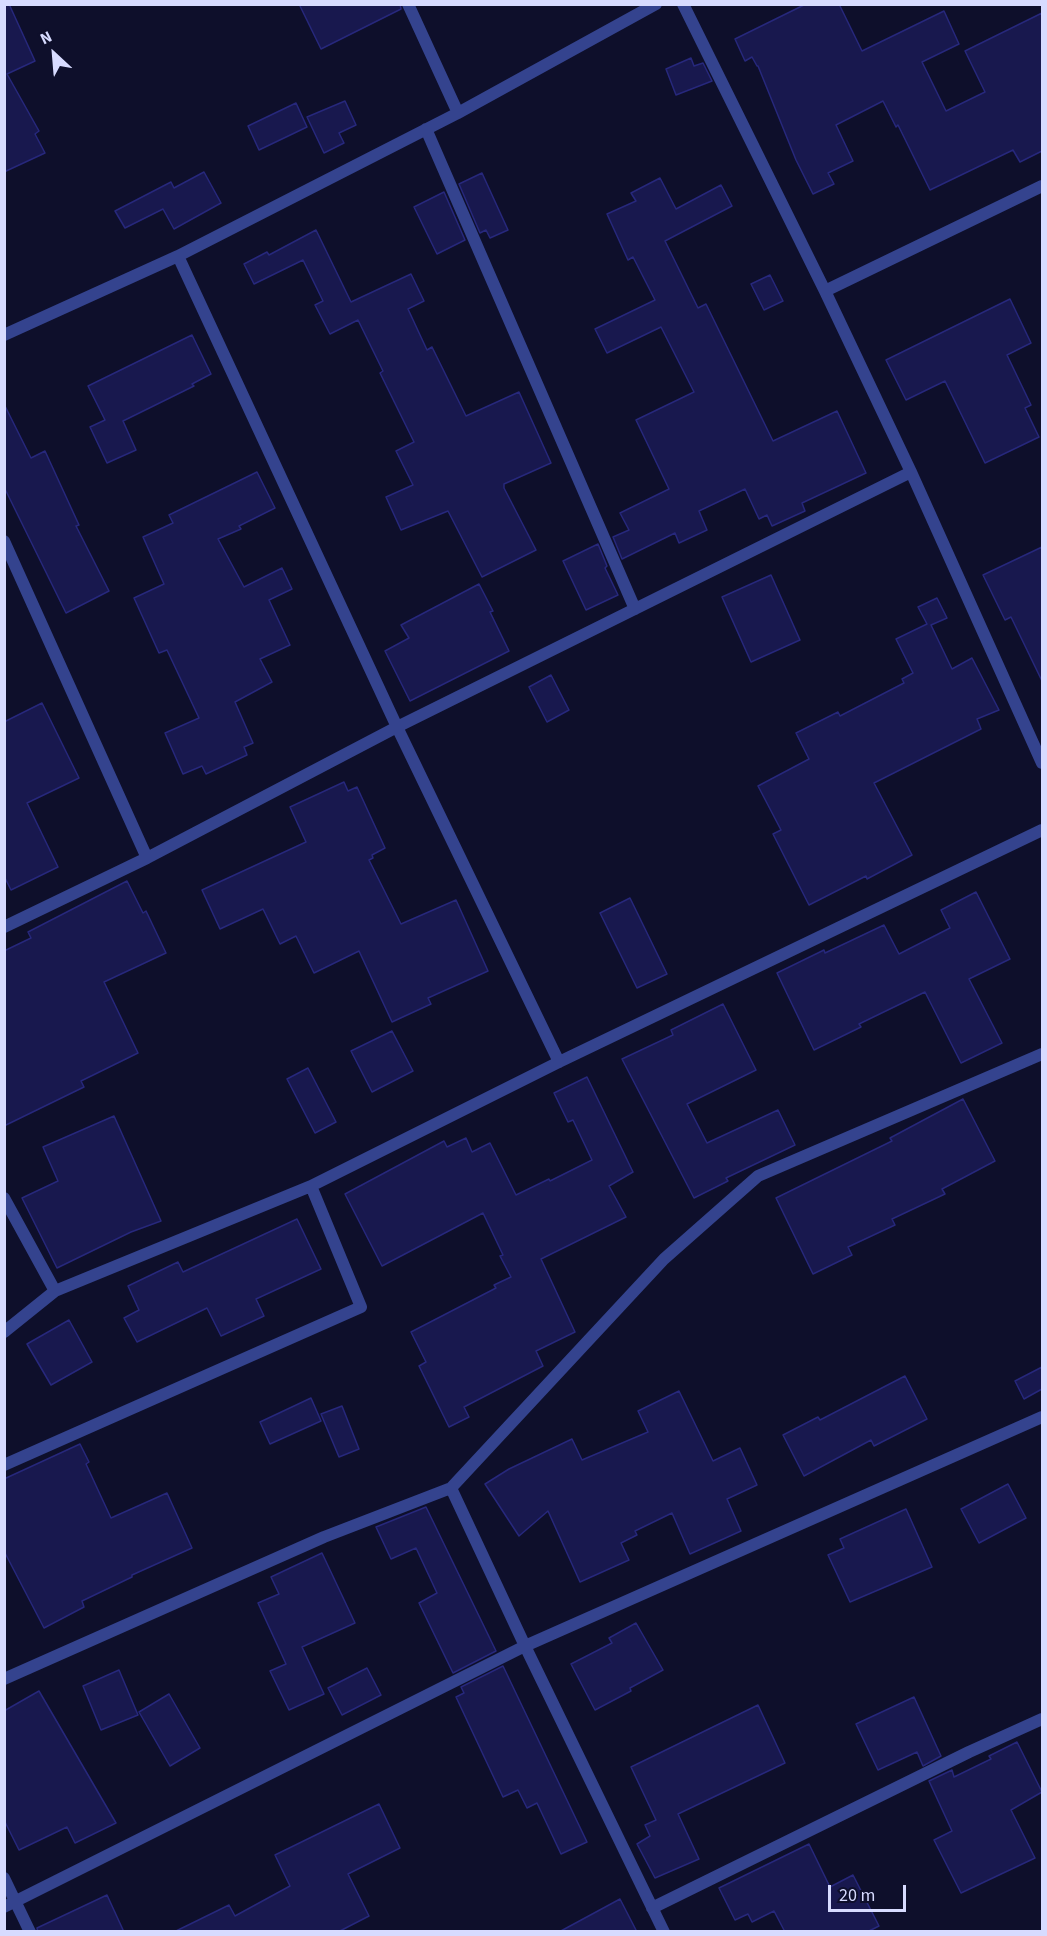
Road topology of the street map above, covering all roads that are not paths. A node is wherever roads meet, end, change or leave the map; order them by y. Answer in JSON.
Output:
{"nodes":[{"id":1,"x":408,"y":4,"type":"edge"},
{"id":2,"x":656,"y":4,"type":"edge"},
{"id":3,"x":682,"y":4,"type":"edge"},
{"id":4,"x":458,"y":113,"type":"junction"},
{"id":5,"x":426,"y":129,"type":"junction"},
{"id":6,"x":1042,"y":186,"type":"edge"},
{"id":7,"x":178,"y":256,"type":"junction"},
{"id":8,"x":825,"y":291,"type":"junction"},
{"id":9,"x":4,"y":335,"type":"edge"},
{"id":10,"x":911,"y":471,"type":"junction"},
{"id":11,"x":4,"y":541,"type":"edge"},
{"id":12,"x":635,"y":609,"type":"junction"},
{"id":13,"x":398,"y":727,"type":"junction"},
{"id":14,"x":1042,"y":763,"type":"edge"},
{"id":15,"x":1042,"y":830,"type":"edge"},
{"id":16,"x":147,"y":858,"type":"junction"},
{"id":17,"x":4,"y":927,"type":"edge"},
{"id":18,"x":1042,"y":1054,"type":"edge"},
{"id":19,"x":559,"y":1062,"type":"junction"},
{"id":20,"x":311,"y":1186,"type":"junction"},
{"id":21,"x":4,"y":1198,"type":"edge"},
{"id":22,"x":55,"y":1291,"type":"junction"},
{"id":23,"x":4,"y":1332,"type":"edge"},
{"id":24,"x":1042,"y":1417,"type":"edge"},
{"id":25,"x":4,"y":1465,"type":"edge"},
{"id":26,"x":451,"y":1488,"type":"junction"},
{"id":27,"x":525,"y":1646,"type":"junction"},
{"id":28,"x":4,"y":1679,"type":"edge"},
{"id":29,"x":1042,"y":1719,"type":"edge"},
{"id":30,"x":4,"y":1878,"type":"edge"},
{"id":31,"x":10,"y":1905,"type":"edge"},
{"id":32,"x":652,"y":1908,"type":"junction"},
{"id":33,"x":30,"y":1932,"type":"edge"},
{"id":34,"x":664,"y":1932,"type":"edge"}],
"edges":[{"from":1,"to":4,"type":"street"},
{"from":2,"to":4,"type":"street"},
{"from":3,"to":8,"type":"street"},
{"from":4,"to":5,"type":"street"},
{"from":5,"to":7,"type":"street"},
{"from":5,"to":12,"type":"street"},
{"from":6,"to":8,"type":"street"},
{"from":7,"to":9,"type":"street"},
{"from":7,"to":13,"type":"street"},
{"from":8,"to":10,"type":"street"},
{"from":10,"to":12,"type":"street"},
{"from":10,"to":14,"type":"street"},
{"from":11,"to":16,"type":"street"},
{"from":12,"to":13,"type":"street"},
{"from":13,"to":16,"type":"street"},
{"from":13,"to":19,"type":"street"},
{"from":15,"to":19,"type":"street"},
{"from":16,"to":17,"type":"street"},
{"from":18,"to":26,"type":"street"},
{"from":19,"to":20,"type":"street"},
{"from":20,"to":22,"type":"street"},
{"from":20,"to":25,"type":"street"},
{"from":21,"to":22,"type":"street"},
{"from":22,"to":23,"type":"street"},
{"from":24,"to":27,"type":"street"},
{"from":26,"to":27,"type":"street"},
{"from":26,"to":28,"type":"street"},
{"from":27,"to":31,"type":"street"},
{"from":27,"to":32,"type":"street"},
{"from":29,"to":32,"type":"street"},
{"from":30,"to":31,"type":"street"},
{"from":31,"to":33,"type":"street"},
{"from":32,"to":34,"type":"street"}]}
